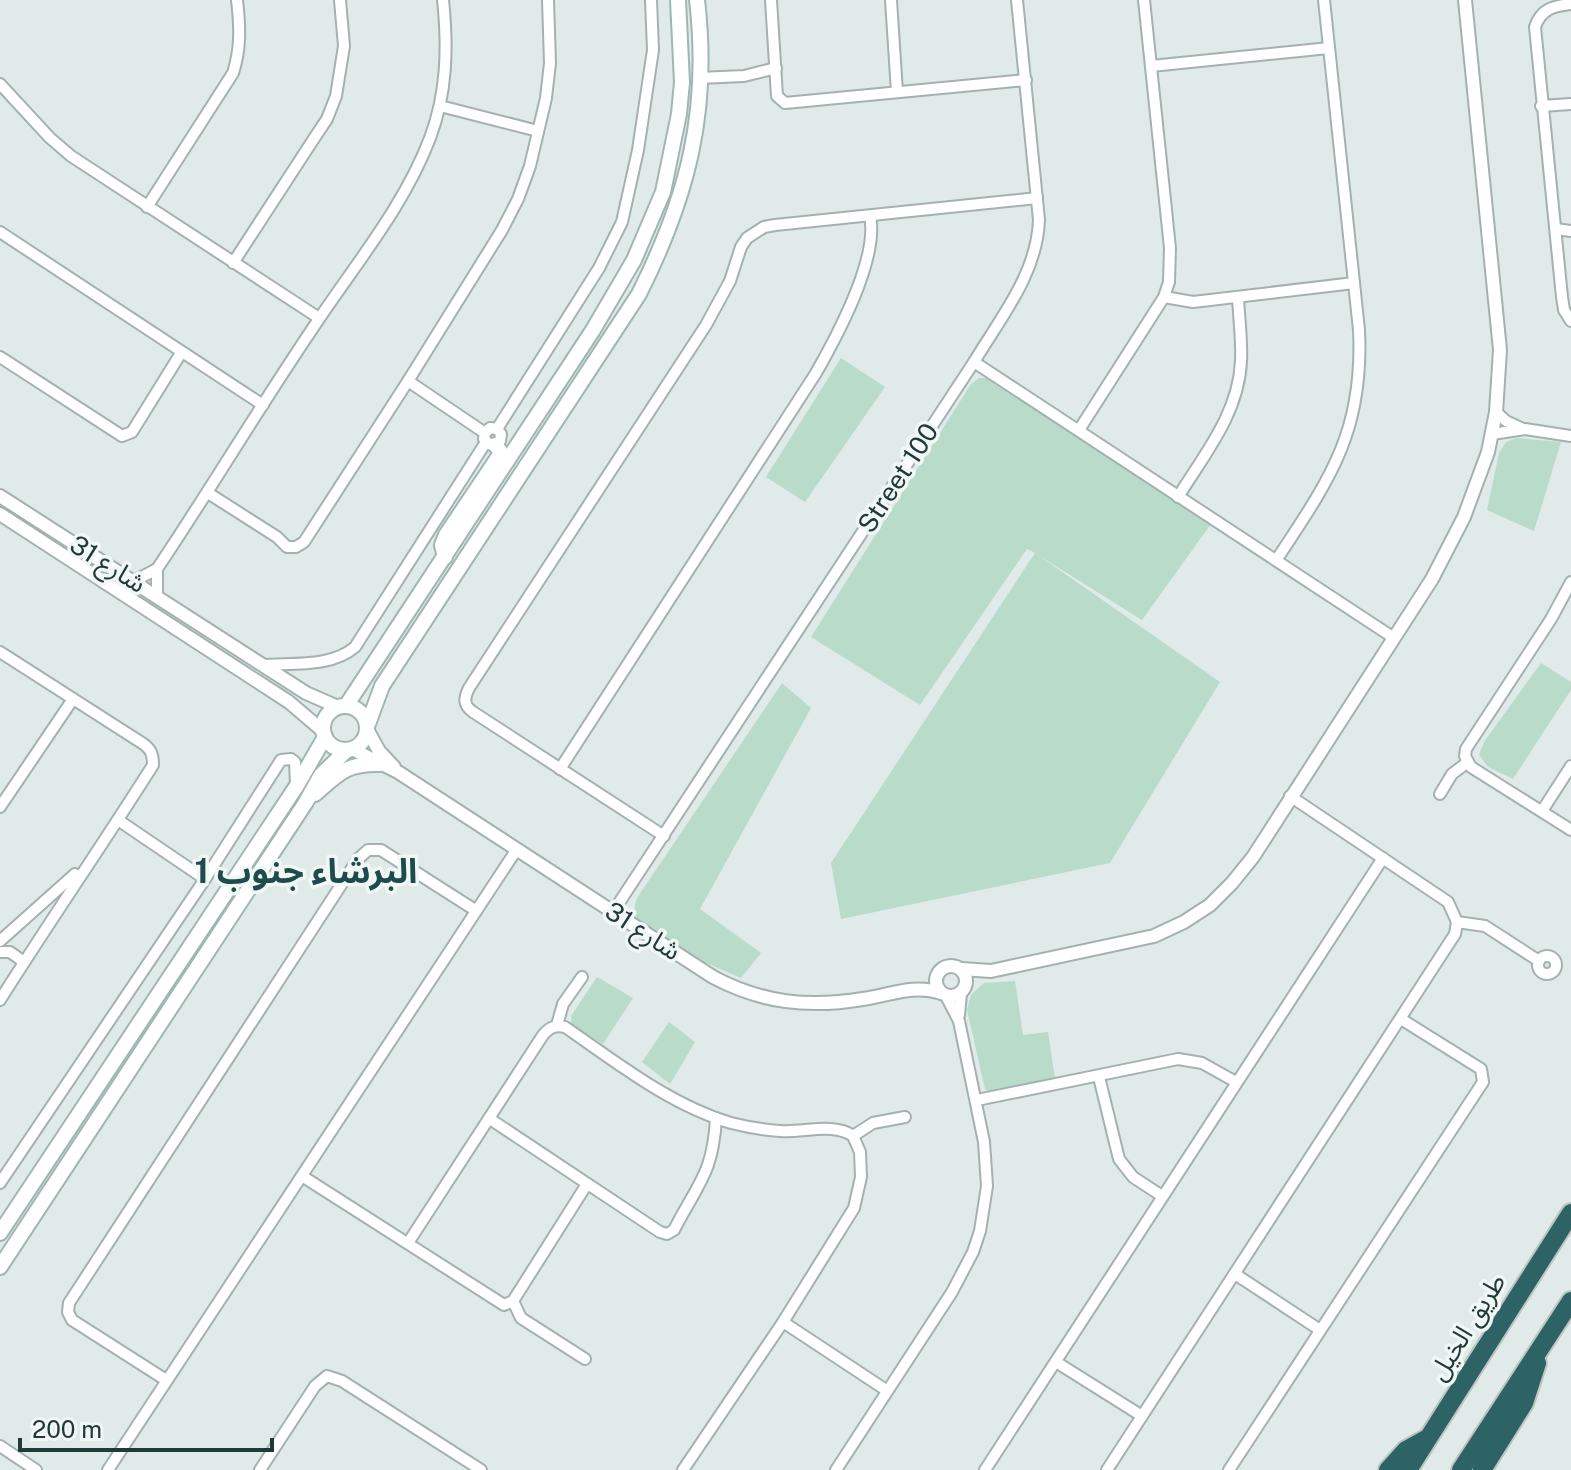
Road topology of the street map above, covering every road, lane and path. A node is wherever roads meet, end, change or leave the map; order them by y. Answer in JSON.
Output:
{"nodes":[{"id":1,"x":237,"y":0,"type":"edge"},
{"id":2,"x":340,"y":0,"type":"edge"},
{"id":3,"x":443,"y":0,"type":"edge"},
{"id":4,"x":548,"y":0,"type":"edge"},
{"id":5,"x":651,"y":0,"type":"edge"},
{"id":6,"x":678,"y":0,"type":"edge"},
{"id":7,"x":697,"y":0,"type":"edge"},
{"id":8,"x":771,"y":0,"type":"edge"},
{"id":9,"x":891,"y":0,"type":"edge"},
{"id":10,"x":1017,"y":0,"type":"edge"},
{"id":11,"x":1144,"y":0,"type":"edge"},
{"id":12,"x":1324,"y":0,"type":"edge"},
{"id":13,"x":1465,"y":0,"type":"edge"},
{"id":14,"x":1571,"y":4,"type":"edge"},
{"id":15,"x":1329,"y":48,"type":"junction"},
{"id":16,"x":1151,"y":66,"type":"junction"},
{"id":17,"x":776,"y":68,"type":"junction"},
{"id":18,"x":699,"y":78,"type":"junction"},
{"id":19,"x":1026,"y":80,"type":"junction"},
{"id":20,"x":0,"y":84,"type":"edge"},
{"id":21,"x":897,"y":92,"type":"junction"},
{"id":22,"x":1571,"y":104,"type":"edge"},
{"id":23,"x":440,"y":106,"type":"junction"},
{"id":24,"x":1541,"y":106,"type":"junction"},
{"id":25,"x":538,"y":131,"type":"junction"},
{"id":26,"x":1037,"y":198,"type":"junction"},
{"id":27,"x":147,"y":207,"type":"junction"},
{"id":28,"x":870,"y":216,"type":"junction"},
{"id":29,"x":1556,"y":229,"type":"junction"},
{"id":30,"x":1571,"y":231,"type":"edge"},
{"id":31,"x":0,"y":232,"type":"edge"},
{"id":32,"x":233,"y":263,"type":"junction"},
{"id":33,"x":1354,"y":283,"type":"junction"},
{"id":34,"x":1164,"y":297,"type":"junction"},
{"id":35,"x":1238,"y":298,"type":"junction"},
{"id":36,"x":319,"y":318,"type":"junction"},
{"id":37,"x":1571,"y":321,"type":"edge"},
{"id":38,"x":181,"y":353,"type":"junction"},
{"id":39,"x":0,"y":357,"type":"edge"},
{"id":40,"x":974,"y":362,"type":"junction"},
{"id":41,"x":408,"y":381,"type":"junction"},
{"id":42,"x":263,"y":405,"type":"junction"},
{"id":43,"x":1496,"y":412,"type":"junction"},
{"id":44,"x":497,"y":429,"type":"junction"},
{"id":45,"x":1525,"y":429,"type":"junction"},
{"id":46,"x":1079,"y":430,"type":"junction"},
{"id":47,"x":1492,"y":434,"type":"junction"},
{"id":48,"x":1571,"y":436,"type":"edge"},
{"id":49,"x":489,"y":440,"type":"junction"},
{"id":50,"x":208,"y":493,"type":"junction"},
{"id":51,"x":0,"y":496,"type":"edge"},
{"id":52,"x":1178,"y":497,"type":"junction"},
{"id":53,"x":0,"y":514,"type":"edge"},
{"id":54,"x":445,"y":557,"type":"junction"},
{"id":55,"x":1277,"y":559,"type":"junction"},
{"id":56,"x":157,"y":569,"type":"junction"},
{"id":57,"x":134,"y":581,"type":"junction"},
{"id":58,"x":1571,"y":582,"type":"edge"},
{"id":59,"x":157,"y":596,"type":"junction"},
{"id":60,"x":1394,"y":638,"type":"junction"},
{"id":61,"x":1,"y":656,"type":"edge"},
{"id":62,"x":265,"y":665,"type":"junction"},
{"id":63,"x":73,"y":699,"type":"junction"},
{"id":64,"x":342,"y":706,"type":"junction"},
{"id":65,"x":368,"y":727,"type":"junction"},
{"id":66,"x":324,"y":734,"type":"junction"},
{"id":67,"x":350,"y":750,"type":"junction"},
{"id":68,"x":1468,"y":762,"type":"junction"},
{"id":69,"x":380,"y":764,"type":"junction"},
{"id":70,"x":1571,"y":766,"type":"edge"},
{"id":71,"x":560,"y":769,"type":"junction"},
{"id":72,"x":398,"y":772,"type":"junction"},
{"id":73,"x":296,"y":787,"type":"junction"},
{"id":74,"x":1440,"y":794,"type":"dead end"},
{"id":75,"x":1290,"y":796,"type":"junction"},
{"id":76,"x":306,"y":802,"type":"junction"},
{"id":77,"x":0,"y":807,"type":"edge"},
{"id":78,"x":1542,"y":811,"type":"junction"},
{"id":79,"x":118,"y":820,"type":"junction"},
{"id":80,"x":1571,"y":830,"type":"edge"},
{"id":81,"x":664,"y":836,"type":"junction"},
{"id":82,"x":517,"y":849,"type":"junction"},
{"id":83,"x":1383,"y":858,"type":"junction"},
{"id":84,"x":88,"y":862,"type":"junction"},
{"id":85,"x":205,"y":879,"type":"junction"},
{"id":86,"x":475,"y":910,"type":"junction"},
{"id":87,"x":613,"y":912,"type":"junction"},
{"id":88,"x":1457,"y":922,"type":"junction"},
{"id":89,"x":0,"y":941,"type":"edge"},
{"id":90,"x":0,"y":952,"type":"edge"},
{"id":91,"x":1539,"y":961,"type":"dead end"},
{"id":92,"x":24,"y":962,"type":"junction"},
{"id":93,"x":961,"y":969,"type":"junction"},
{"id":94,"x":991,"y":971,"type":"junction"},
{"id":95,"x":937,"y":973,"type":"junction"},
{"id":96,"x":582,"y":977,"type":"dead end"},
{"id":97,"x":914,"y":988,"type":"junction"},
{"id":98,"x":963,"y":991,"type":"junction"},
{"id":99,"x":944,"y":994,"type":"junction"},
{"id":100,"x":0,"y":1000,"type":"edge"},
{"id":101,"x":1401,"y":1019,"type":"junction"},
{"id":102,"x":959,"y":1021,"type":"junction"},
{"id":103,"x":557,"y":1025,"type":"junction"},
{"id":104,"x":121,"y":1048,"type":"junction"},
{"id":105,"x":1099,"y":1077,"type":"junction"},
{"id":106,"x":1236,"y":1082,"type":"junction"},
{"id":107,"x":977,"y":1100,"type":"junction"},
{"id":108,"x":105,"y":1110,"type":"junction"},
{"id":109,"x":905,"y":1117,"type":"dead end"},
{"id":110,"x":716,"y":1118,"type":"junction"},
{"id":111,"x":490,"y":1119,"type":"junction"},
{"id":112,"x":853,"y":1136,"type":"junction"},
{"id":113,"x":302,"y":1176,"type":"junction"},
{"id":114,"x":0,"y":1183,"type":"edge"},
{"id":115,"x":587,"y":1184,"type":"junction"},
{"id":116,"x":1162,"y":1196,"type":"junction"},
{"id":117,"x":1571,"y":1213,"type":"edge"},
{"id":118,"x":0,"y":1233,"type":"edge"},
{"id":119,"x":408,"y":1243,"type":"junction"},
{"id":120,"x":0,"y":1267,"type":"edge"},
{"id":121,"x":1235,"y":1274,"type":"junction"},
{"id":122,"x":513,"y":1301,"type":"junction"},
{"id":123,"x":1571,"y":1301,"type":"edge"},
{"id":124,"x":783,"y":1322,"type":"junction"},
{"id":125,"x":1320,"y":1330,"type":"junction"},
{"id":126,"x":1539,"y":1350,"type":"junction"},
{"id":127,"x":585,"y":1359,"type":"dead end"},
{"id":128,"x":1056,"y":1362,"type":"junction"},
{"id":129,"x":166,"y":1380,"type":"junction"},
{"id":130,"x":886,"y":1390,"type":"junction"},
{"id":131,"x":1142,"y":1416,"type":"junction"},
{"id":132,"x":1427,"y":1439,"type":"junction"},
{"id":133,"x":0,"y":1446,"type":"edge"},
{"id":134,"x":36,"y":1470,"type":"edge"},
{"id":135,"x":108,"y":1470,"type":"edge"},
{"id":136,"x":261,"y":1470,"type":"edge"},
{"id":137,"x":481,"y":1470,"type":"edge"},
{"id":138,"x":683,"y":1470,"type":"edge"},
{"id":139,"x":836,"y":1470,"type":"edge"},
{"id":140,"x":985,"y":1470,"type":"edge"},
{"id":141,"x":1107,"y":1470,"type":"edge"},
{"id":142,"x":1229,"y":1470,"type":"edge"},
{"id":143,"x":1388,"y":1470,"type":"edge"},
{"id":144,"x":1408,"y":1470,"type":"edge"},
{"id":145,"x":1461,"y":1470,"type":"edge"},
{"id":146,"x":1482,"y":1470,"type":"edge"}],
"edges":[{"from":1,"to":27,"type":"street"},
{"from":2,"to":32,"type":"street"},
{"from":3,"to":23,"type":"street"},
{"from":4,"to":25,"type":"street"},
{"from":5,"to":44,"type":"street"},
{"from":6,"to":54,"type":"main road"},
{"from":7,"to":18,"type":"main road"},
{"from":8,"to":17,"type":"street"},
{"from":9,"to":21,"type":"street"},
{"from":10,"to":19,"type":"street","name":"Street 100"},
{"from":11,"to":16,"type":"street"},
{"from":12,"to":15,"type":"street"},
{"from":13,"to":43,"type":"street"},
{"from":14,"to":24,"type":"street"},
{"from":15,"to":16,"type":"street"},
{"from":15,"to":33,"type":"street"},
{"from":16,"to":34,"type":"street"},
{"from":17,"to":18,"type":"street"},
{"from":17,"to":21,"type":"street"},
{"from":18,"to":65,"type":"main road"},
{"from":19,"to":21,"type":"street"},
{"from":19,"to":26,"type":"street","name":"Street 100"},
{"from":20,"to":27,"type":"street"},
{"from":22,"to":24,"type":"street"},
{"from":23,"to":25,"type":"street"},
{"from":23,"to":36,"type":"street"},
{"from":24,"to":29,"type":"street"},
{"from":25,"to":41,"type":"street"},
{"from":26,"to":28,"type":"street"},
{"from":26,"to":40,"type":"street","name":"Street 100"},
{"from":27,"to":32,"type":"street"},
{"from":28,"to":71,"type":"street"},
{"from":28,"to":71,"type":"street"},
{"from":29,"to":30,"type":"street"},
{"from":29,"to":37,"type":"street"},
{"from":31,"to":38,"type":"street"},
{"from":32,"to":36,"type":"street"},
{"from":33,"to":35,"type":"street"},
{"from":33,"to":55,"type":"street"},
{"from":34,"to":35,"type":"street"},
{"from":34,"to":46,"type":"street"},
{"from":35,"to":52,"type":"street"},
{"from":36,"to":42,"type":"street"},
{"from":38,"to":39,"type":"street"},
{"from":38,"to":42,"type":"street"},
{"from":40,"to":46,"type":"street"},
{"from":40,"to":81,"type":"street","name":"Street 100"},
{"from":41,"to":49,"type":"street"},
{"from":41,"to":50,"type":"street"},
{"from":42,"to":50,"type":"street"},
{"from":43,"to":45,"type":"street"},
{"from":43,"to":47,"type":"street"},
{"from":44,"to":49,"type":"street"},
{"from":44,"to":49,"type":"street"},
{"from":45,"to":47,"type":"street"},
{"from":45,"to":48,"type":"street"},
{"from":46,"to":52,"type":"street"},
{"from":47,"to":60,"type":"street"},
{"from":49,"to":54,"type":"main road"},
{"from":49,"to":62,"type":"street"},
{"from":50,"to":56,"type":"street"},
{"from":51,"to":57,"type":"street","name":"شارع 31"},
{"from":52,"to":55,"type":"street"},
{"from":53,"to":66,"type":"street","name":"شارع 31"},
{"from":54,"to":64,"type":"main road"},
{"from":55,"to":60,"type":"street"},
{"from":56,"to":57,"type":"street"},
{"from":56,"to":59,"type":"street"},
{"from":57,"to":59,"type":"street","name":"شارع 31"},
{"from":58,"to":68,"type":"street"},
{"from":59,"to":62,"type":"street","name":"شارع 31"},
{"from":60,"to":75,"type":"street"},
{"from":61,"to":63,"type":"street"},
{"from":62,"to":64,"type":"street","name":"شارع 31"},
{"from":63,"to":77,"type":"street"},
{"from":63,"to":79,"type":"street"},
{"from":64,"to":65,"type":"main road"},
{"from":64,"to":66,"type":"main road"},
{"from":65,"to":67,"type":"main road"},
{"from":65,"to":72,"type":"street","name":"شارع 31"},
{"from":66,"to":67,"type":"main road"},
{"from":66,"to":73,"type":"main road"},
{"from":67,"to":69,"type":"street","name":"شارع 31"},
{"from":67,"to":76,"type":"main road"},
{"from":68,"to":74,"type":"street"},
{"from":68,"to":78,"type":"street"},
{"from":69,"to":72,"type":"street","name":"شارع 31"},
{"from":69,"to":76,"type":"main road"},
{"from":70,"to":78,"type":"street"},
{"from":71,"to":81,"type":"street"},
{"from":72,"to":82,"type":"street","name":"شارع 31"},
{"from":73,"to":85,"type":"street"},
{"from":73,"to":104,"type":"main road"},
{"from":75,"to":83,"type":"street"},
{"from":75,"to":94,"type":"street"},
{"from":76,"to":108,"type":"main road"},
{"from":78,"to":80,"type":"street"},
{"from":79,"to":84,"type":"street"},
{"from":79,"to":85,"type":"street"},
{"from":81,"to":87,"type":"street","name":"Street 100"},
{"from":82,"to":86,"type":"street"},
{"from":82,"to":87,"type":"street","name":"شارع 31"},
{"from":83,"to":88,"type":"street"},
{"from":83,"to":106,"type":"street"},
{"from":84,"to":89,"type":"street"},
{"from":84,"to":92,"type":"street"},
{"from":85,"to":114,"type":"street"},
{"from":86,"to":113,"type":"street"},
{"from":86,"to":129,"type":"street"},
{"from":87,"to":97,"type":"street","name":"شارع 31"},
{"from":88,"to":91,"type":"street"},
{"from":88,"to":101,"type":"street"},
{"from":90,"to":92,"type":"street"},
{"from":92,"to":100,"type":"street"},
{"from":93,"to":94,"type":"street"},
{"from":93,"to":95,"type":"street"},
{"from":93,"to":98,"type":"street"},
{"from":94,"to":98,"type":"street"},
{"from":95,"to":97,"type":"street","name":"شارع 31"},
{"from":95,"to":99,"type":"street"},
{"from":96,"to":103,"type":"street"},
{"from":97,"to":99,"type":"street","name":"شارع 31"},
{"from":98,"to":99,"type":"street"},
{"from":98,"to":102,"type":"street"},
{"from":99,"to":102,"type":"street"},
{"from":101,"to":121,"type":"street"},
{"from":101,"to":125,"type":"street"},
{"from":102,"to":107,"type":"street"},
{"from":103,"to":110,"type":"street"},
{"from":103,"to":111,"type":"street"},
{"from":104,"to":108,"type":"main road"},
{"from":104,"to":118,"type":"main road"},
{"from":105,"to":106,"type":"street"},
{"from":105,"to":107,"type":"street"},
{"from":105,"to":116,"type":"street"},
{"from":106,"to":116,"type":"street"},
{"from":107,"to":130,"type":"street"},
{"from":108,"to":120,"type":"main road"},
{"from":109,"to":112,"type":"street"},
{"from":110,"to":112,"type":"street"},
{"from":110,"to":115,"type":"street"},
{"from":111,"to":115,"type":"street"},
{"from":111,"to":119,"type":"street"},
{"from":112,"to":124,"type":"street"},
{"from":113,"to":119,"type":"street"},
{"from":113,"to":129,"type":"street"},
{"from":115,"to":122,"type":"street"},
{"from":116,"to":128,"type":"street"},
{"from":117,"to":132,"type":"highway","name":"طريق الخيل"},
{"from":119,"to":122,"type":"street"},
{"from":121,"to":125,"type":"street"},
{"from":121,"to":131,"type":"street"},
{"from":122,"to":127,"type":"street"},
{"from":123,"to":126,"type":"highway"},
{"from":124,"to":130,"type":"street"},
{"from":124,"to":138,"type":"street"},
{"from":125,"to":142,"type":"street"},
{"from":126,"to":145,"type":"highway"},
{"from":126,"to":146,"type":"highway"},
{"from":128,"to":131,"type":"street"},
{"from":128,"to":140,"type":"street"},
{"from":129,"to":135,"type":"street"},
{"from":130,"to":139,"type":"street"},
{"from":131,"to":141,"type":"street"},
{"from":132,"to":143,"type":"highway"},
{"from":132,"to":144,"type":"highway","name":"طريق الخيل"},
{"from":133,"to":134,"type":"street"},
{"from":136,"to":137,"type":"street"}]}
